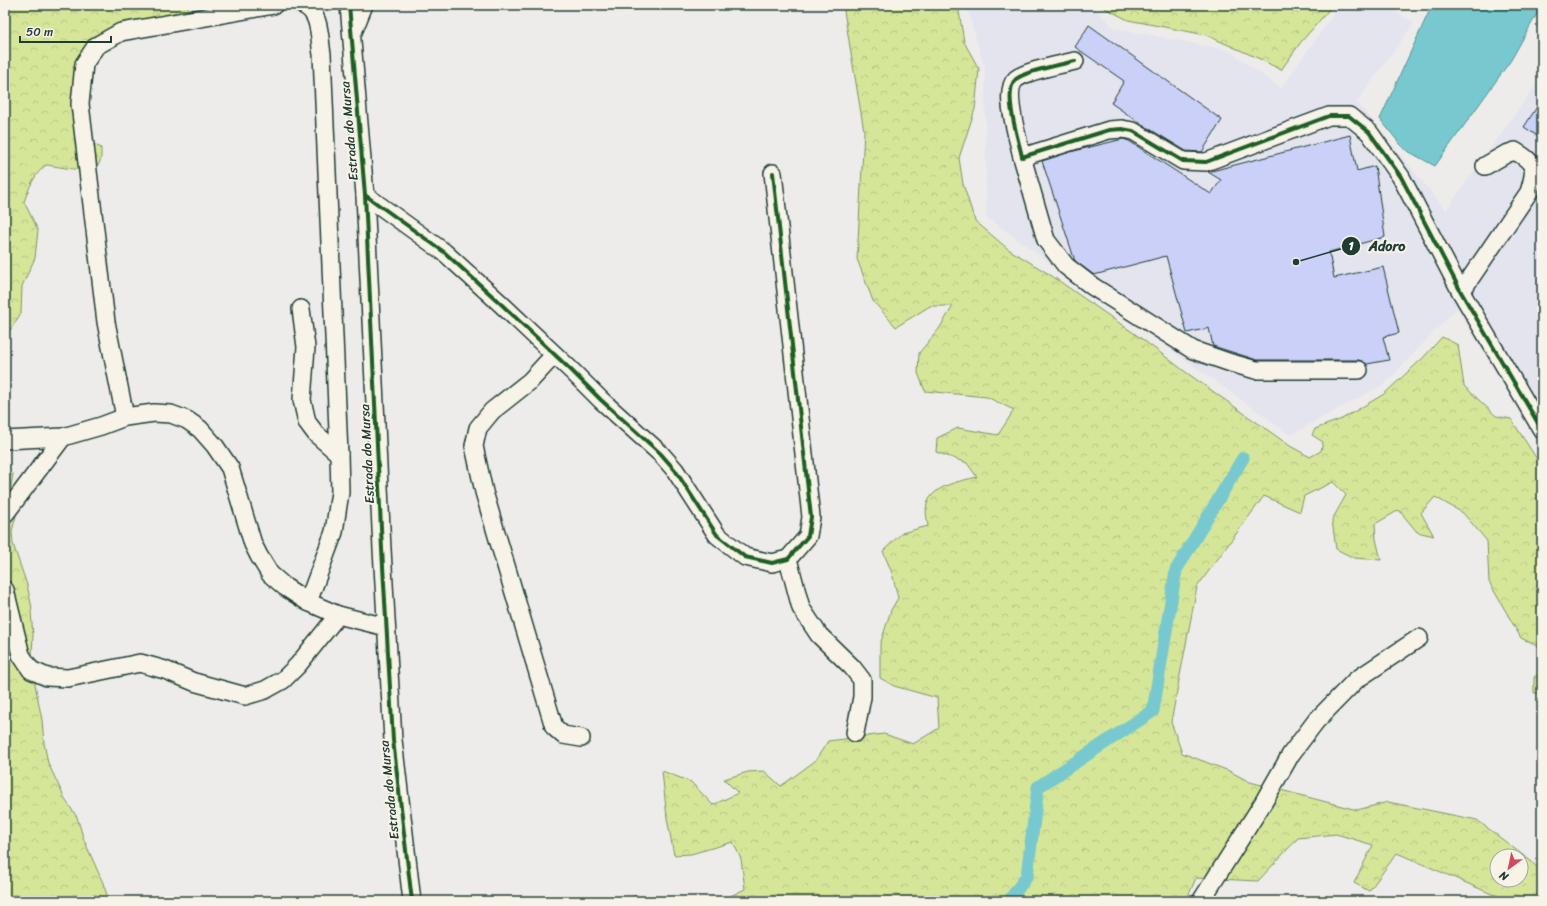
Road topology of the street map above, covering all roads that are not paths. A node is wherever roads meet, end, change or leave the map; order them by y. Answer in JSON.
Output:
{"nodes":[{"id":1,"x":274,"y":5,"type":"edge"},
{"id":2,"x":303,"y":5,"type":"edge"},
{"id":3,"x":349,"y":5,"type":"edge"},
{"id":4,"x":364,"y":5,"type":"edge"},
{"id":5,"x":352,"y":36,"type":"junction"},
{"id":6,"x":1075,"y":61,"type":"dead end"},
{"id":7,"x":1022,"y":157,"type":"junction"},
{"id":8,"x":1485,"y":166,"type":"dead end"},
{"id":9,"x":773,"y":173,"type":"dead end"},
{"id":10,"x":365,"y":195,"type":"junction"},
{"id":11,"x":1461,"y":292,"type":"junction"},
{"id":12,"x":301,"y":309,"type":"dead end"},
{"id":13,"x":554,"y":355,"type":"junction"},
{"id":14,"x":1359,"y":370,"type":"dead end"},
{"id":15,"x":125,"y":417,"type":"junction"},
{"id":16,"x":1542,"y":430,"type":"edge"},
{"id":17,"x":63,"y":437,"type":"junction"},
{"id":18,"x":5,"y":440,"type":"edge"},
{"id":19,"x":339,"y":454,"type":"junction"},
{"id":20,"x":5,"y":514,"type":"edge"},
{"id":21,"x":788,"y":559,"type":"junction"},
{"id":22,"x":5,"y":590,"type":"edge"},
{"id":23,"x":308,"y":602,"type":"junction"},
{"id":24,"x":338,"y":615,"type":"junction"},
{"id":25,"x":386,"y":627,"type":"junction"},
{"id":26,"x":1419,"y":638,"type":"dead end"},
{"id":27,"x":855,"y":733,"type":"dead end"},
{"id":28,"x":581,"y":738,"type":"dead end"},
{"id":29,"x":412,"y":901,"type":"edge"},
{"id":30,"x":1201,"y":901,"type":"edge"}],
"edges":[{"from":1,"to":15,"type":"street"},
{"from":2,"to":19,"type":"street"},
{"from":3,"to":5,"type":"street","name":"Estrada do Mursa"},
{"from":4,"to":5,"type":"street"},
{"from":5,"to":10,"type":"street","name":"Estrada do Mursa"},
{"from":6,"to":7,"type":"street"},
{"from":7,"to":11,"type":"street"},
{"from":7,"to":14,"type":"street"},
{"from":8,"to":11,"type":"street"},
{"from":9,"to":21,"type":"street"},
{"from":10,"to":13,"type":"street"},
{"from":10,"to":25,"type":"street","name":"Estrada do Mursa"},
{"from":11,"to":16,"type":"street"},
{"from":12,"to":19,"type":"street"},
{"from":13,"to":21,"type":"street"},
{"from":13,"to":28,"type":"street"},
{"from":15,"to":17,"type":"street"},
{"from":15,"to":23,"type":"street"},
{"from":17,"to":18,"type":"street"},
{"from":17,"to":20,"type":"street"},
{"from":19,"to":23,"type":"street"},
{"from":21,"to":27,"type":"street"},
{"from":22,"to":24,"type":"street"},
{"from":23,"to":24,"type":"street"},
{"from":24,"to":25,"type":"street"},
{"from":25,"to":29,"type":"street","name":"Estrada do Mursa"},
{"from":26,"to":30,"type":"street"}]}
